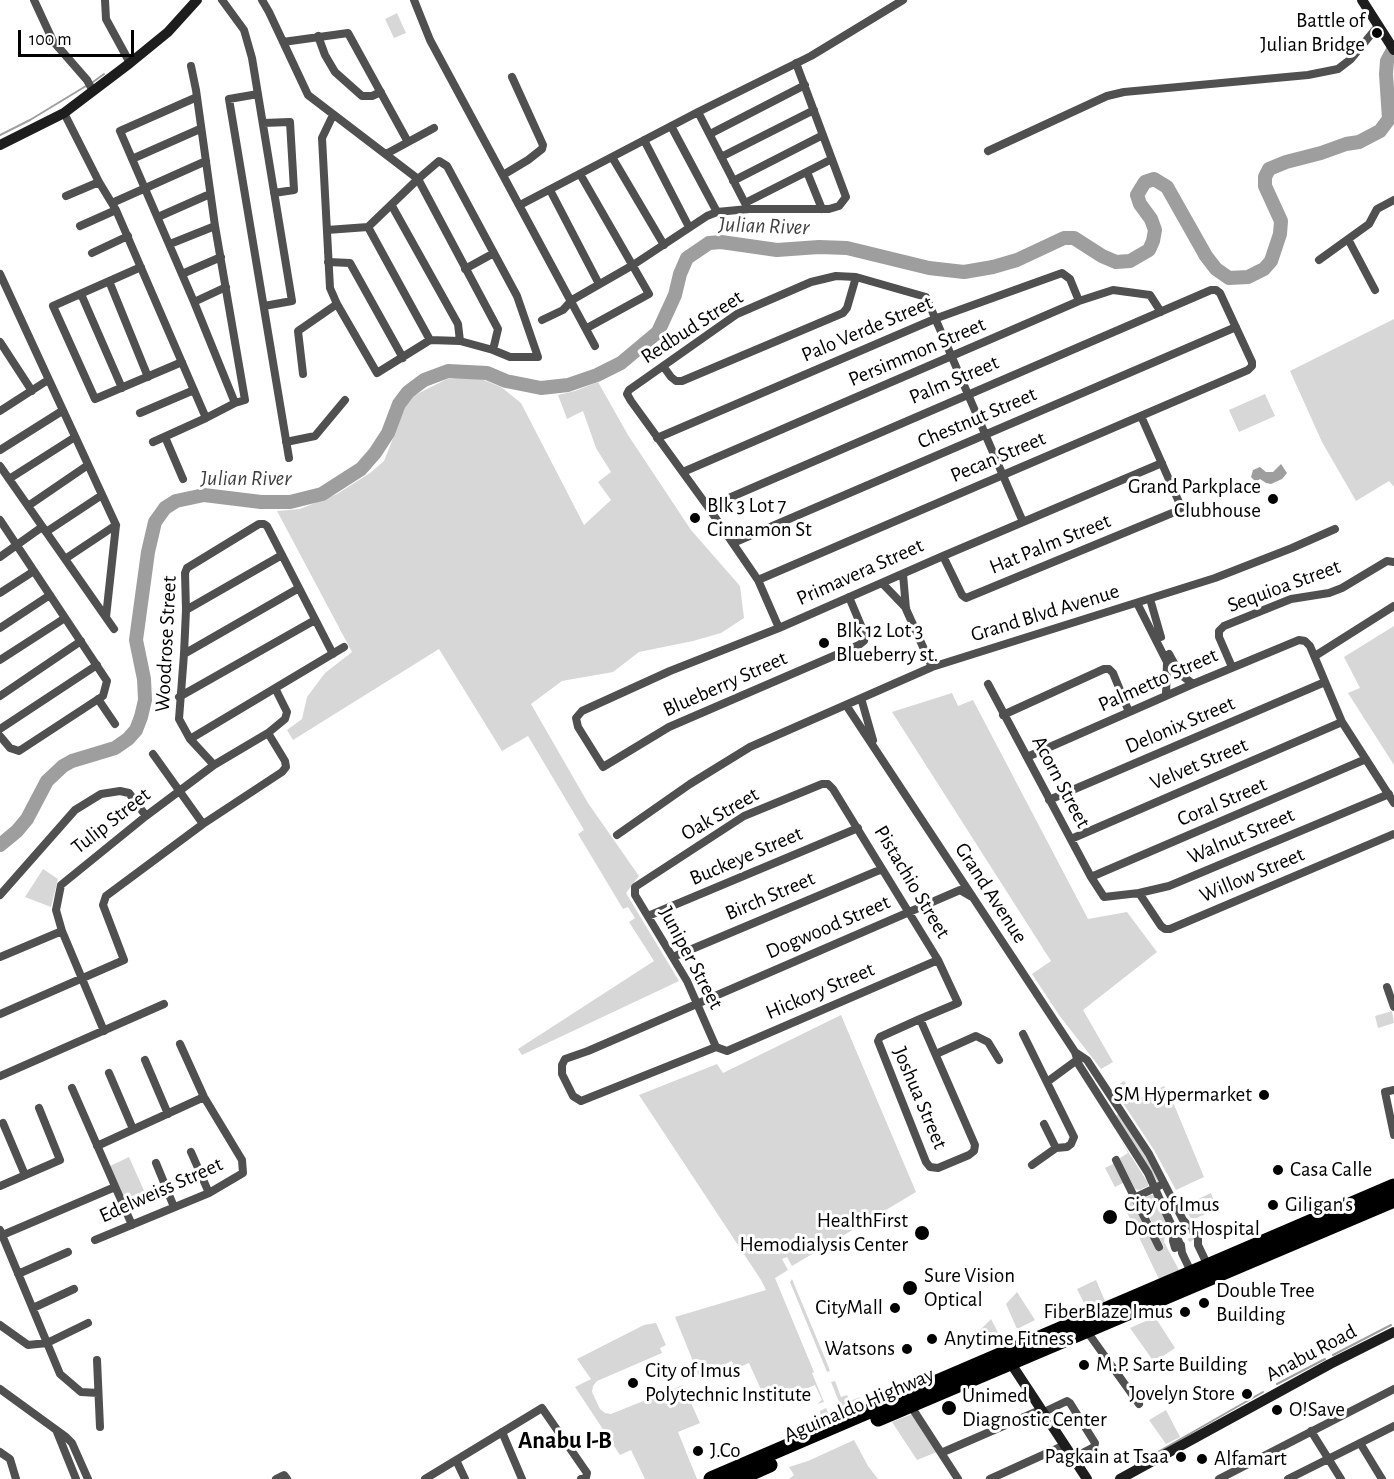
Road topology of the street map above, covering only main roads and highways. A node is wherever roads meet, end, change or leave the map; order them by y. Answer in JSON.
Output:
{"nodes":[{"id":1,"x":1394,"y":1186,"type":"edge"},
{"id":2,"x":1394,"y":1200,"type":"edge"},
{"id":3,"x":1194,"y":1279,"type":"junction"},
{"id":4,"x":1007,"y":1358,"type":"junction"},
{"id":5,"x":711,"y":1479,"type":"edge"},
{"id":6,"x":738,"y":1479,"type":"edge"}],
"edges":[{"from":1,"to":3,"type":"highway","name":"Aguinaldo Highway"},
{"from":2,"to":3,"type":"highway","name":"Aguinaldo Highway"},
{"from":3,"to":4,"type":"highway","name":"Aguinaldo Highway"},
{"from":3,"to":4,"type":"highway","name":"Aguinaldo Highway"},
{"from":4,"to":5,"type":"highway","name":"Aguinaldo Highway"},
{"from":4,"to":6,"type":"highway","name":"Aguinaldo Highway"}]}
